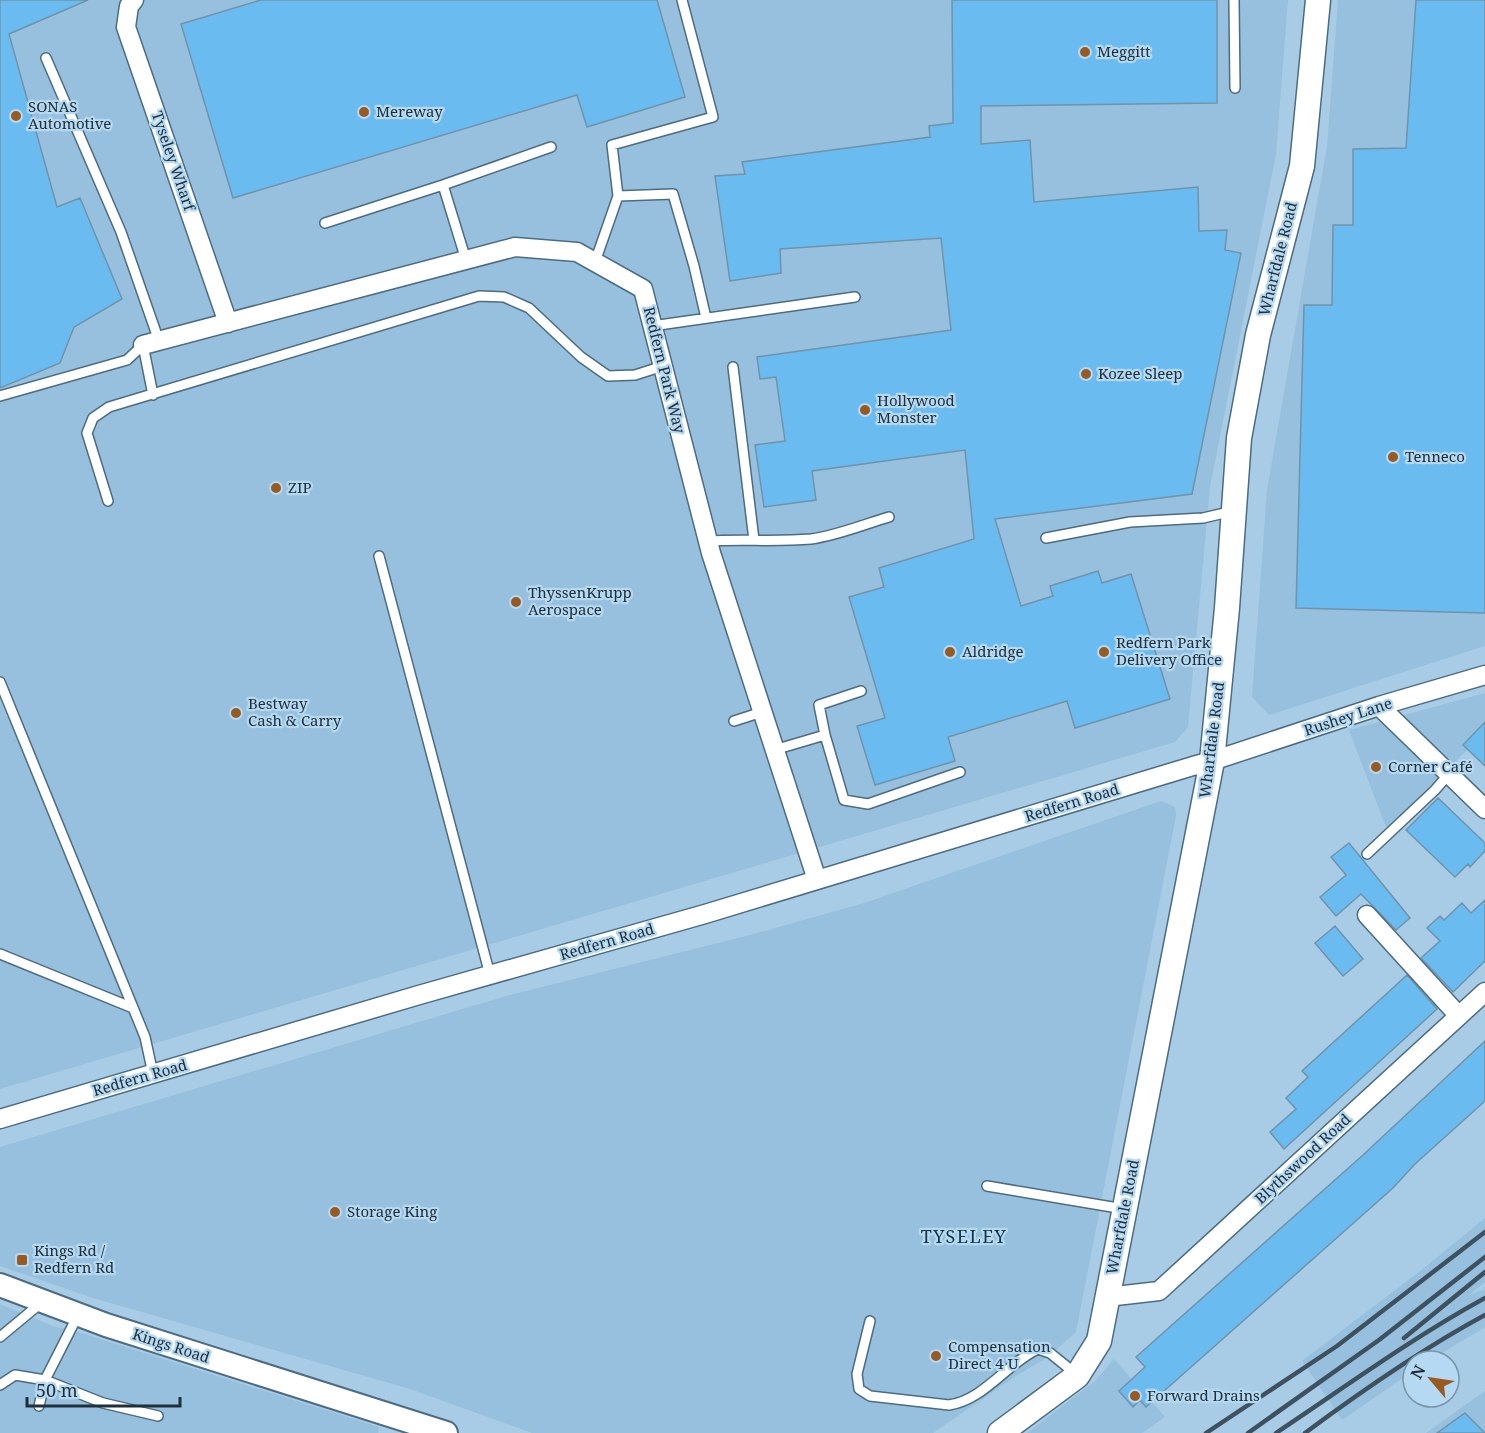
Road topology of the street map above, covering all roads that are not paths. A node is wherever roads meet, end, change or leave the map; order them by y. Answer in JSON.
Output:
{"nodes":[{"id":1,"x":134,"y":0,"type":"edge"},
{"id":2,"x":682,"y":0,"type":"edge"},
{"id":3,"x":1234,"y":0,"type":"edge"},
{"id":4,"x":1318,"y":0,"type":"edge"},
{"id":5,"x":46,"y":58,"type":"dead end"},
{"id":6,"x":1235,"y":88,"type":"dead end"},
{"id":7,"x":551,"y":147,"type":"dead end"},
{"id":8,"x":443,"y":186,"type":"junction"},
{"id":9,"x":618,"y":196,"type":"junction"},
{"id":10,"x":325,"y":223,"type":"dead end"},
{"id":11,"x":466,"y":260,"type":"junction"},
{"id":12,"x":595,"y":262,"type":"junction"},
{"id":13,"x":855,"y":297,"type":"dead end"},
{"id":14,"x":706,"y":318,"type":"junction"},
{"id":15,"x":228,"y":323,"type":"junction"},
{"id":16,"x":652,"y":326,"type":"junction"},
{"id":17,"x":151,"y":343,"type":"junction"},
{"id":18,"x":663,"y":366,"type":"junction"},
{"id":19,"x":733,"y":367,"type":"dead end"},
{"id":20,"x":153,"y":394,"type":"junction"},
{"id":21,"x":0,"y":396,"type":"edge"},
{"id":22,"x":108,"y":501,"type":"dead end"},
{"id":23,"x":1233,"y":512,"type":"junction"},
{"id":24,"x":889,"y":517,"type":"dead end"},
{"id":25,"x":1046,"y":538,"type":"dead end"},
{"id":26,"x":754,"y":540,"type":"junction"},
{"id":27,"x":708,"y":541,"type":"junction"},
{"id":28,"x":379,"y":556,"type":"dead end"},
{"id":29,"x":1485,"y":675,"type":"edge"},
{"id":30,"x":0,"y":682,"type":"edge"},
{"id":31,"x":861,"y":691,"type":"dead end"},
{"id":32,"x":1379,"y":706,"type":"junction"},
{"id":33,"x":762,"y":712,"type":"junction"},
{"id":34,"x":734,"y":721,"type":"dead end"},
{"id":35,"x":825,"y":735,"type":"junction"},
{"id":36,"x":774,"y":750,"type":"junction"},
{"id":37,"x":1212,"y":761,"type":"junction"},
{"id":38,"x":960,"y":772,"type":"dead end"},
{"id":39,"x":1449,"y":774,"type":"junction"},
{"id":40,"x":1485,"y":809,"type":"edge"},
{"id":41,"x":1367,"y":854,"type":"dead end"},
{"id":42,"x":817,"y":880,"type":"junction"},
{"id":43,"x":1367,"y":915,"type":"dead end"},
{"id":44,"x":0,"y":954,"type":"edge"},
{"id":45,"x":490,"y":975,"type":"junction"},
{"id":46,"x":1485,"y":992,"type":"edge"},
{"id":47,"x":133,"y":1008,"type":"junction"},
{"id":48,"x":1459,"y":1016,"type":"junction"},
{"id":49,"x":153,"y":1074,"type":"junction"},
{"id":50,"x":0,"y":1119,"type":"edge"},
{"id":51,"x":987,"y":1186,"type":"dead end"},
{"id":52,"x":1124,"y":1209,"type":"junction"},
{"id":53,"x":0,"y":1285,"type":"edge"},
{"id":54,"x":1107,"y":1297,"type":"junction"},
{"id":55,"x":43,"y":1302,"type":"junction"},
{"id":56,"x":78,"y":1314,"type":"junction"},
{"id":57,"x":870,"y":1321,"type":"dead end"},
{"id":58,"x":0,"y":1337,"type":"edge"},
{"id":59,"x":1077,"y":1376,"type":"junction"},
{"id":60,"x":45,"y":1380,"type":"junction"},
{"id":61,"x":0,"y":1385,"type":"edge"},
{"id":62,"x":39,"y":1406,"type":"dead end"},
{"id":63,"x":158,"y":1416,"type":"dead end"},
{"id":64,"x":416,"y":1429,"type":"edge"},
{"id":65,"x":446,"y":1433,"type":"edge"},
{"id":66,"x":1000,"y":1433,"type":"edge"}],
"edges":[{"from":1,"to":15,"type":"street","name":"Tyseley Wharf"},
{"from":2,"to":9,"type":"lane"},
{"from":3,"to":6,"type":"lane"},
{"from":4,"to":23,"type":"main road","name":"Wharfdale Road"},
{"from":5,"to":17,"type":"lane"},
{"from":7,"to":8,"type":"lane"},
{"from":8,"to":10,"type":"lane"},
{"from":8,"to":11,"type":"lane"},
{"from":9,"to":12,"type":"lane"},
{"from":9,"to":14,"type":"lane"},
{"from":11,"to":12,"type":"street","name":"Redfern Park Way"},
{"from":11,"to":15,"type":"street","name":"Redfern Park Way"},
{"from":12,"to":16,"type":"street","name":"Redfern Park Way"},
{"from":13,"to":14,"type":"lane"},
{"from":14,"to":16,"type":"lane"},
{"from":15,"to":17,"type":"street","name":"Redfern Park Way"},
{"from":16,"to":18,"type":"street","name":"Redfern Park Way"},
{"from":17,"to":20,"type":"lane"},
{"from":17,"to":21,"type":"lane"},
{"from":18,"to":20,"type":"lane"},
{"from":18,"to":27,"type":"street","name":"Redfern Park Way"},
{"from":19,"to":26,"type":"lane"},
{"from":20,"to":22,"type":"lane"},
{"from":23,"to":25,"type":"lane"},
{"from":23,"to":37,"type":"main road","name":"Wharfdale Road"},
{"from":24,"to":26,"type":"lane"},
{"from":26,"to":27,"type":"lane"},
{"from":27,"to":33,"type":"street","name":"Redfern Park Way"},
{"from":28,"to":45,"type":"lane"},
{"from":29,"to":32,"type":"street","name":"Rushey Lane"},
{"from":30,"to":47,"type":"lane"},
{"from":31,"to":35,"type":"lane"},
{"from":32,"to":37,"type":"street","name":"Rushey Lane"},
{"from":32,"to":39,"type":"street"},
{"from":33,"to":34,"type":"lane"},
{"from":33,"to":36,"type":"street","name":"Redfern Park Way"},
{"from":35,"to":36,"type":"lane"},
{"from":35,"to":38,"type":"lane"},
{"from":36,"to":42,"type":"street","name":"Redfern Park Way"},
{"from":37,"to":42,"type":"street","name":"Redfern Road"},
{"from":37,"to":52,"type":"main road","name":"Wharfdale Road"},
{"from":39,"to":40,"type":"street"},
{"from":39,"to":41,"type":"lane"},
{"from":42,"to":45,"type":"street","name":"Redfern Road"},
{"from":43,"to":48,"type":"street"},
{"from":44,"to":47,"type":"lane"},
{"from":45,"to":49,"type":"street","name":"Redfern Road"},
{"from":46,"to":48,"type":"street","name":"Blythswood Road"},
{"from":47,"to":49,"type":"lane"},
{"from":48,"to":54,"type":"street","name":"Blythswood Road"},
{"from":49,"to":50,"type":"street","name":"Redfern Road"},
{"from":51,"to":52,"type":"lane"},
{"from":52,"to":54,"type":"main road","name":"Wharfdale Road"},
{"from":53,"to":55,"type":"street","name":"Kings Road"},
{"from":54,"to":59,"type":"main road","name":"Wharfdale Road"},
{"from":55,"to":56,"type":"street","name":"Kings Road"},
{"from":55,"to":58,"type":"lane"},
{"from":56,"to":60,"type":"lane"},
{"from":56,"to":64,"type":"street","name":"Kings Road"},
{"from":57,"to":59,"type":"lane"},
{"from":59,"to":66,"type":"main road","name":"Wharfdale Road"},
{"from":60,"to":61,"type":"lane"},
{"from":60,"to":62,"type":"lane"},
{"from":60,"to":63,"type":"lane"},
{"from":64,"to":65,"type":"street","name":"Kings Road"}]}
